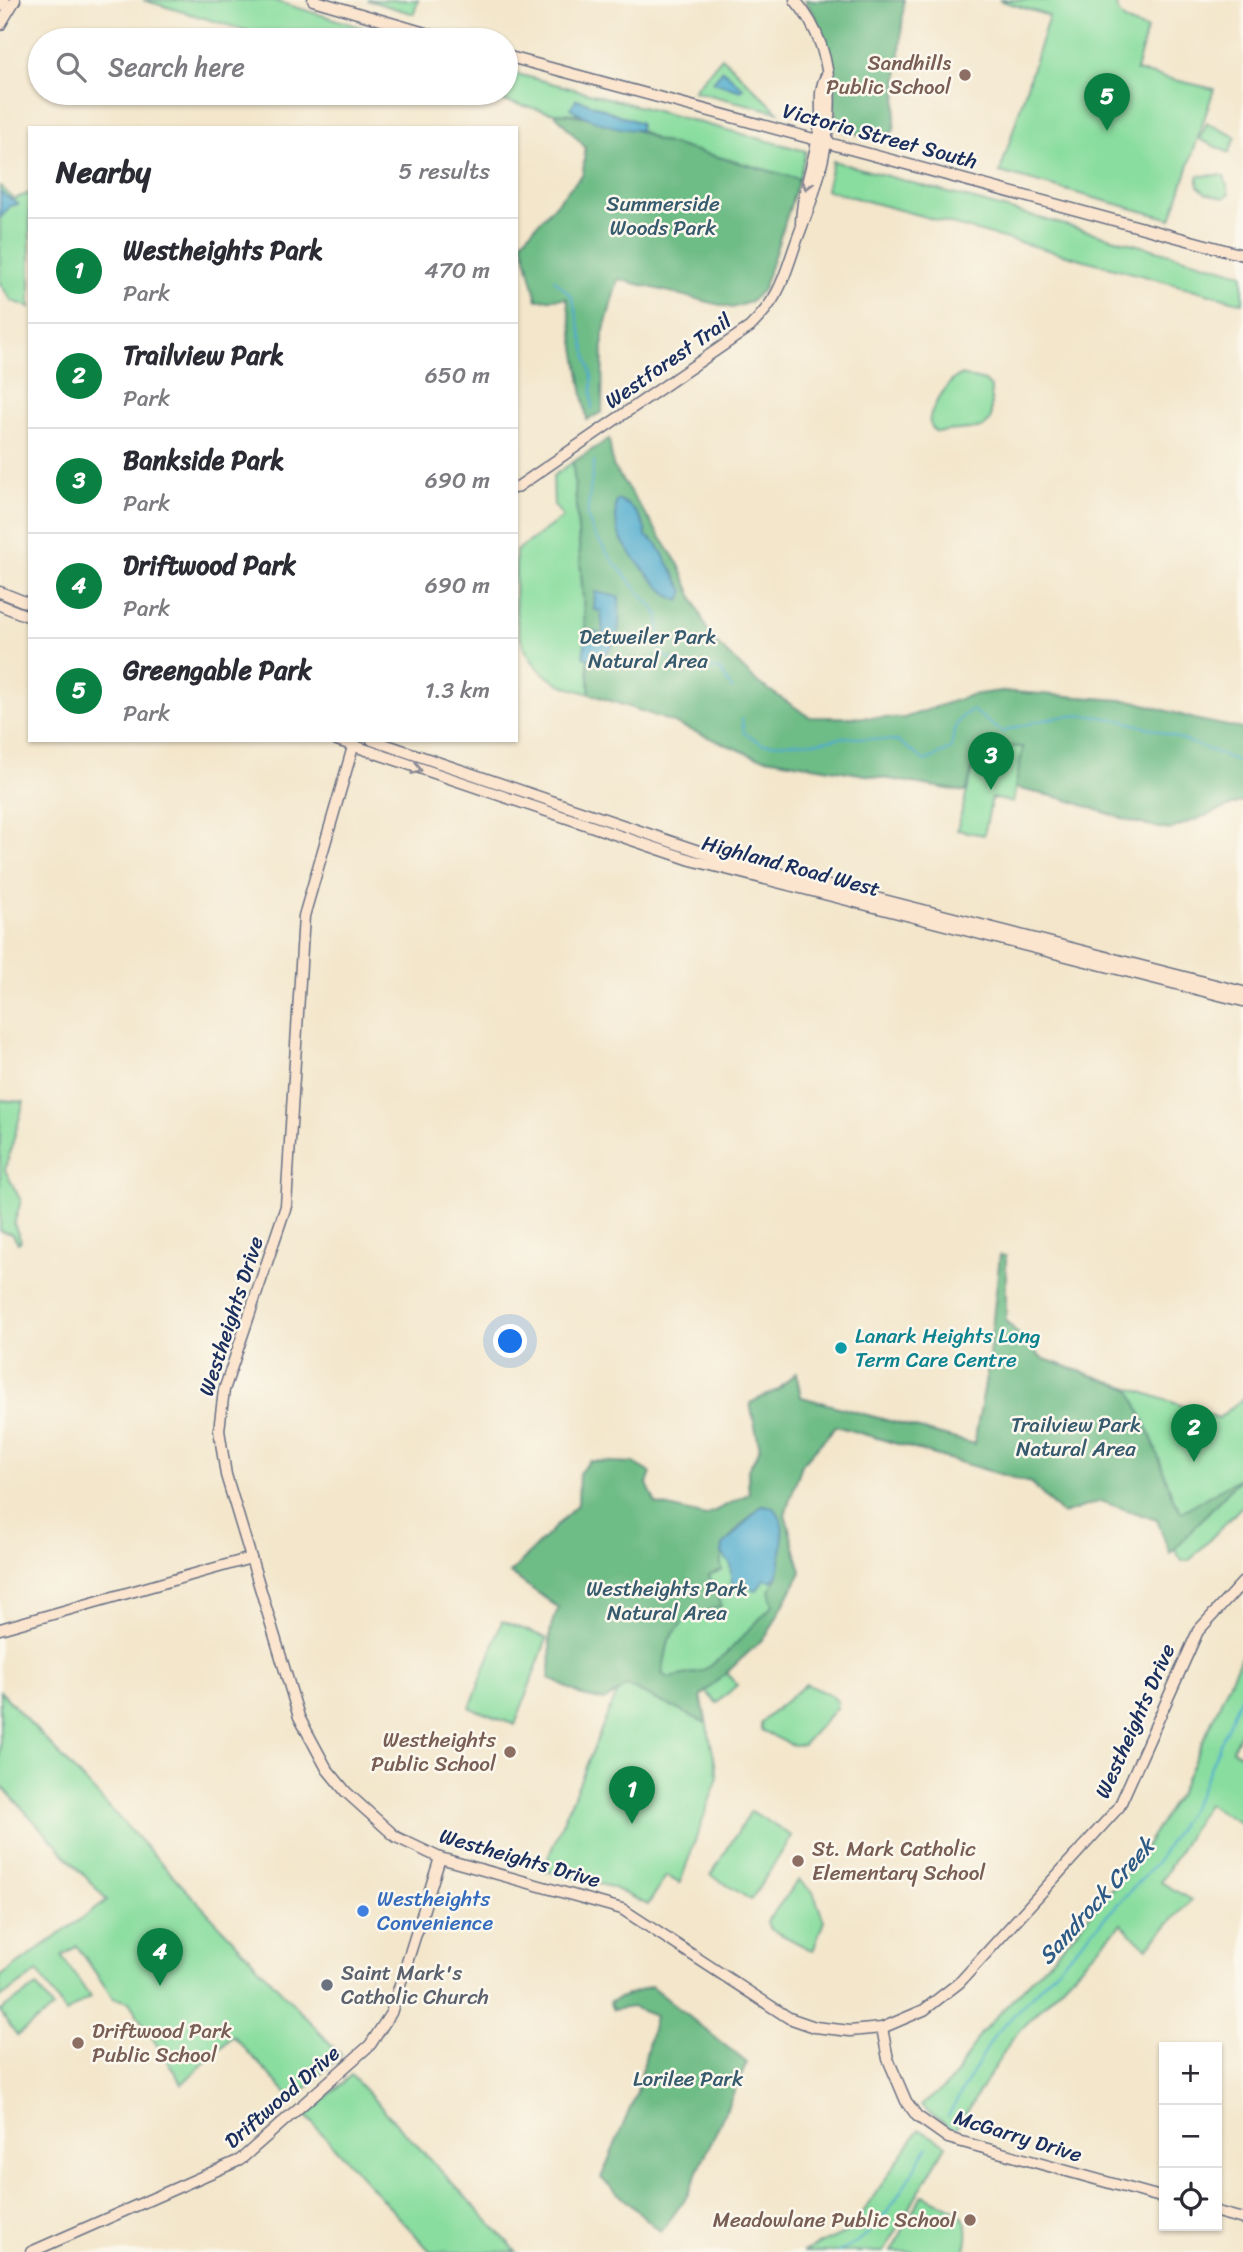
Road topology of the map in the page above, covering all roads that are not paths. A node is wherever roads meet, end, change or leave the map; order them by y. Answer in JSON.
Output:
{"nodes":[{"id":1,"x":4,"y":0,"type":"edge"},
{"id":2,"x":15,"y":0,"type":"edge"},
{"id":3,"x":313,"y":0,"type":"edge"},
{"id":4,"x":795,"y":0,"type":"edge"},
{"id":5,"x":0,"y":6,"type":"edge"},
{"id":6,"x":0,"y":25,"type":"edge"},
{"id":7,"x":408,"y":28,"type":"edge"},
{"id":8,"x":518,"y":59,"type":"edge"},
{"id":9,"x":823,"y":140,"type":"junction"},
{"id":10,"x":1243,"y":255,"type":"edge"},
{"id":11,"x":518,"y":487,"type":"edge"},
{"id":12,"x":0,"y":592,"type":"edge"},
{"id":13,"x":28,"y":603,"type":"edge"},
{"id":14,"x":0,"y":605,"type":"edge"},
{"id":15,"x":28,"y":616,"type":"edge"},
{"id":16,"x":378,"y":742,"type":"edge"},
{"id":17,"x":354,"y":743,"type":"edge"},
{"id":18,"x":1243,"y":992,"type":"edge"},
{"id":19,"x":1243,"y":1001,"type":"edge"},
{"id":20,"x":251,"y":1558,"type":"junction"},
{"id":21,"x":1243,"y":1581,"type":"edge"},
{"id":22,"x":0,"y":1629,"type":"edge"},
{"id":23,"x":440,"y":1858,"type":"junction"},
{"id":24,"x":882,"y":2028,"type":"junction"},
{"id":25,"x":1159,"y":2197,"type":"edge"},
{"id":26,"x":1222,"y":2213,"type":"edge"},
{"id":27,"x":1243,"y":2219,"type":"edge"},
{"id":28,"x":31,"y":2252,"type":"edge"}],
"edges":[{"from":1,"to":5,"type":"street"},
{"from":2,"to":6,"type":"street"},
{"from":3,"to":7,"type":"street"},
{"from":4,"to":9,"type":"street","name":"Westforest Trail"},
{"from":8,"to":9,"type":"street","name":"Victoria Street South"},
{"from":9,"to":10,"type":"street","name":"Victoria Street South"},
{"from":9,"to":11,"type":"street","name":"Westforest Trail"},
{"from":12,"to":13,"type":"street"},
{"from":14,"to":15,"type":"street"},
{"from":16,"to":18,"type":"street","name":"Highland Road West"},
{"from":17,"to":19,"type":"street","name":"Highland Road West","one_way":true},
{"from":17,"to":20,"type":"street","name":"Westheights Drive"},
{"from":20,"to":22,"type":"street"},
{"from":20,"to":23,"type":"street","name":"Westheights Drive"},
{"from":21,"to":24,"type":"street","name":"Westheights Drive"},
{"from":23,"to":24,"type":"street","name":"Westheights Drive"},
{"from":23,"to":28,"type":"street","name":"Driftwood Drive"},
{"from":24,"to":25,"type":"street","name":"McGarry Drive"},
{"from":26,"to":27,"type":"street"}]}
